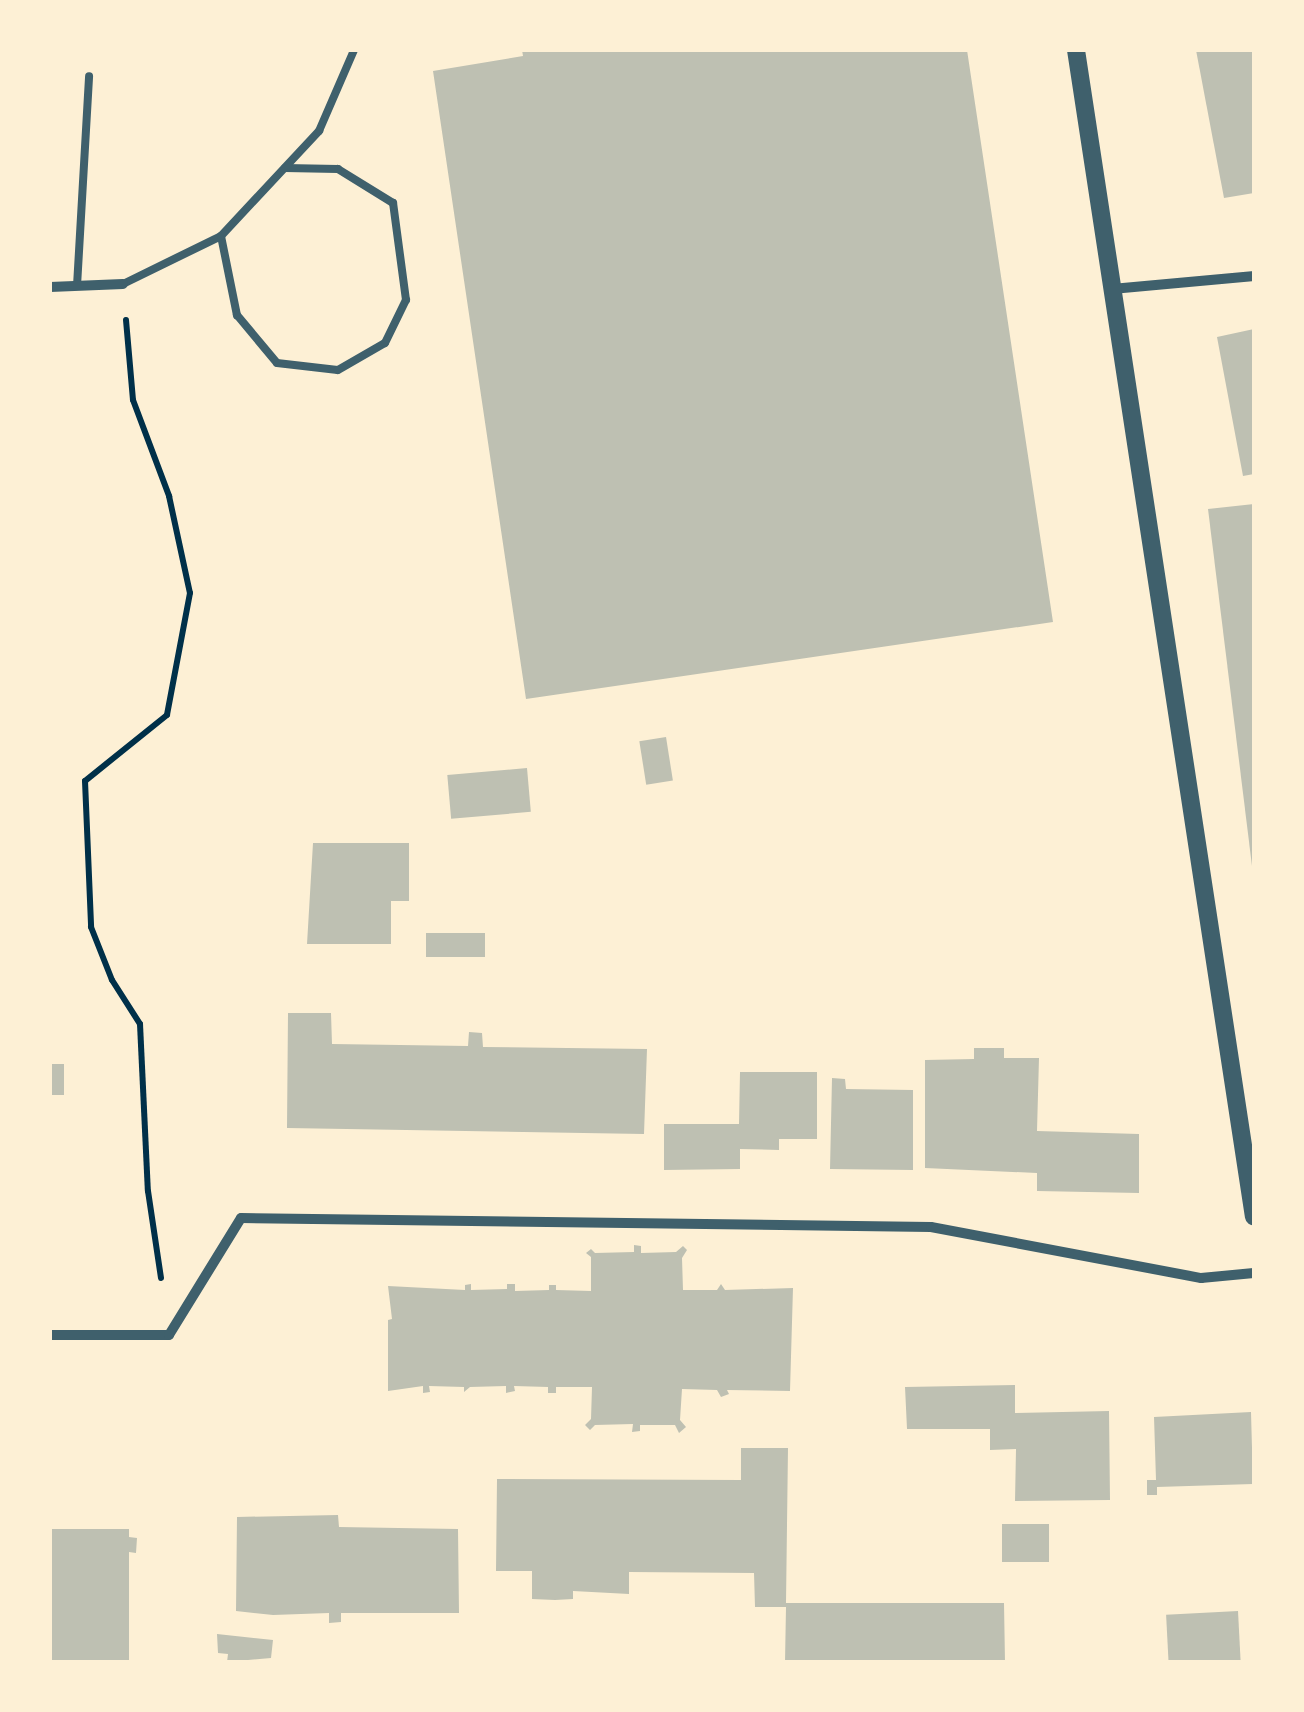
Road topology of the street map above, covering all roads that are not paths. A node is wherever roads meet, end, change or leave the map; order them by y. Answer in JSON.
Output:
{"nodes":[{"id":1,"x":354,"y":50,"type":"edge"},
{"id":2,"x":1076,"y":50,"type":"edge"},
{"id":3,"x":89,"y":76,"type":"dead end"},
{"id":4,"x":284,"y":168,"type":"junction"},
{"id":5,"x":221,"y":236,"type":"junction"},
{"id":6,"x":1254,"y":276,"type":"edge"},
{"id":7,"x":122,"y":284,"type":"joint"},
{"id":8,"x":77,"y":286,"type":"junction"},
{"id":9,"x":50,"y":288,"type":"edge"},
{"id":10,"x":1112,"y":289,"type":"junction"},
{"id":11,"x":1254,"y":1217,"type":"edge"},
{"id":12,"x":1254,"y":1273,"type":"edge"},
{"id":13,"x":50,"y":1335,"type":"edge"}],
"edges":[{"from":1,"to":4,"type":"lane"},
{"from":2,"to":10,"type":"street"},
{"from":3,"to":8,"type":"lane"},
{"from":4,"to":5,"type":"lane"},
{"from":4,"to":5,"type":"lane"},
{"from":5,"to":7,"type":"lane"},
{"from":6,"to":10,"type":"street"},
{"from":7,"to":8,"type":"street"},
{"from":8,"to":9,"type":"street"},
{"from":10,"to":11,"type":"street"},
{"from":12,"to":13,"type":"street"}]}
